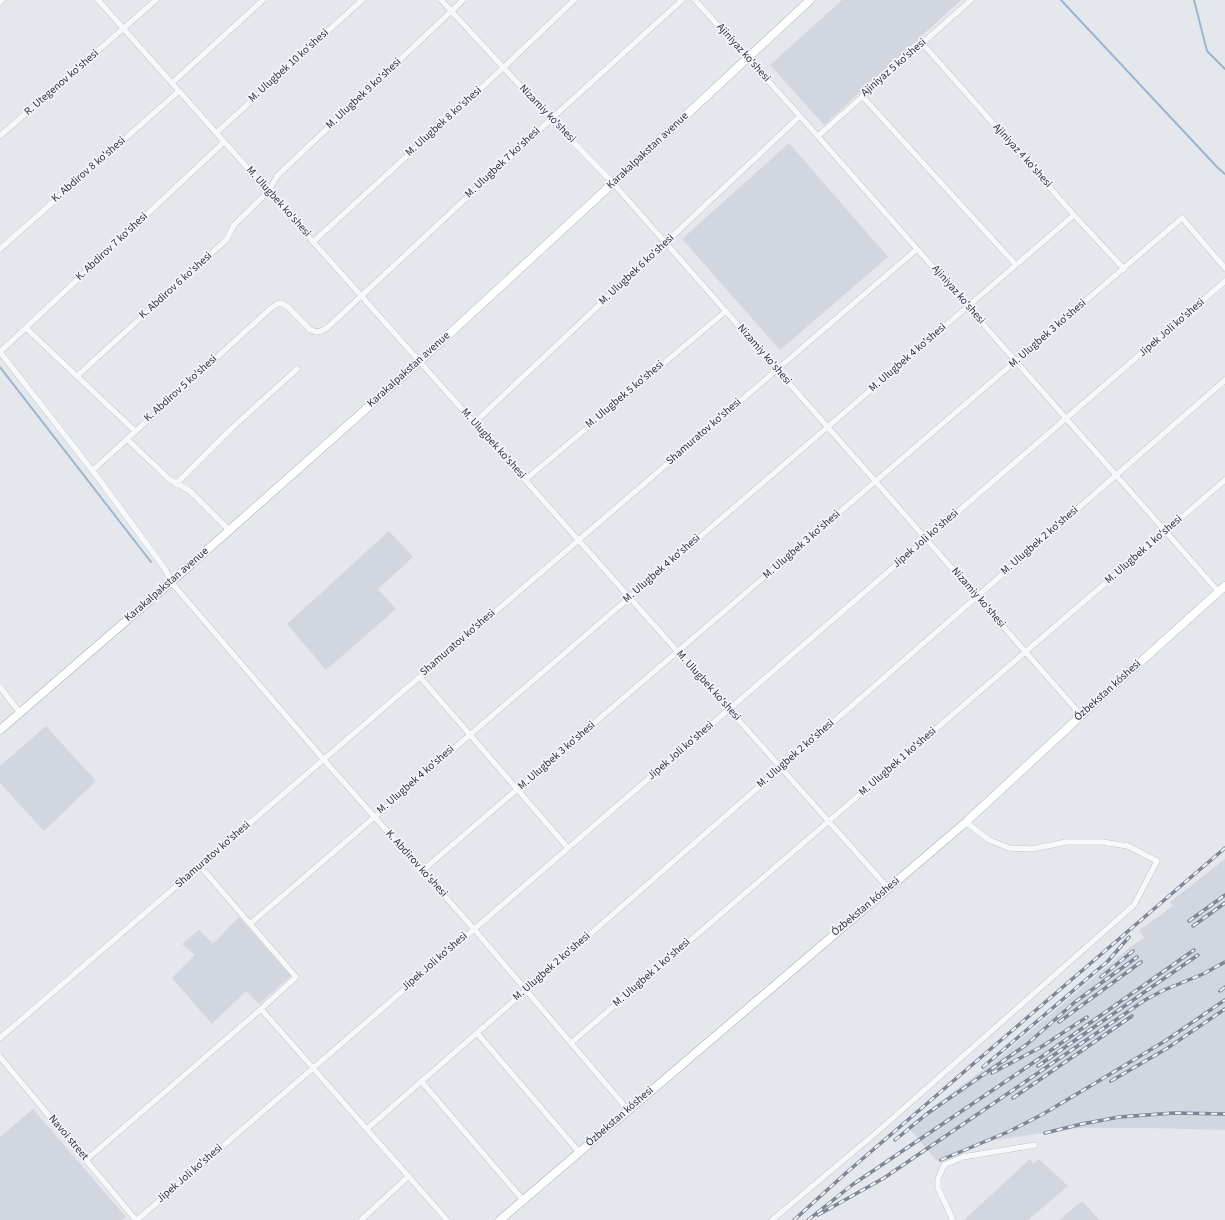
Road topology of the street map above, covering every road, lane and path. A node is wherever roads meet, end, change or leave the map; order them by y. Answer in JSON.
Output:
{"nodes":[{"id":1,"x":98,"y":0,"type":"edge"},
{"id":2,"x":156,"y":0,"type":"edge"},
{"id":3,"x":263,"y":0,"type":"edge"},
{"id":4,"x":362,"y":0,"type":"edge"},
{"id":5,"x":441,"y":0,"type":"edge"},
{"id":6,"x":464,"y":0,"type":"edge"},
{"id":7,"x":574,"y":0,"type":"edge"},
{"id":8,"x":682,"y":0,"type":"edge"},
{"id":9,"x":695,"y":0,"type":"edge"},
{"id":10,"x":810,"y":0,"type":"edge"},
{"id":11,"x":971,"y":0,"type":"edge"},
{"id":12,"x":452,"y":11,"type":"junction"},
{"id":13,"x":124,"y":29,"type":"junction"},
{"id":14,"x":922,"y":43,"type":"junction"},
{"id":15,"x":748,"y":58,"type":"junction"},
{"id":16,"x":503,"y":68,"type":"junction"},
{"id":17,"x":172,"y":83,"type":"junction"},
{"id":18,"x":179,"y":91,"type":"junction"},
{"id":19,"x":862,"y":96,"type":"junction"},
{"id":20,"x":800,"y":116,"type":"junction"},
{"id":21,"x":551,"y":119,"type":"junction"},
{"id":22,"x":216,"y":133,"type":"junction"},
{"id":23,"x":0,"y":136,"type":"edge"},
{"id":24,"x":818,"y":136,"type":"junction"},
{"id":25,"x":224,"y":142,"type":"junction"},
{"id":26,"x":614,"y":183,"type":"junction"},
{"id":27,"x":268,"y":192,"type":"junction"},
{"id":28,"x":1074,"y":215,"type":"junction"},
{"id":29,"x":313,"y":242,"type":"junction"},
{"id":30,"x":666,"y":242,"type":"junction"},
{"id":31,"x":917,"y":248,"type":"junction"},
{"id":32,"x":0,"y":249,"type":"edge"},
{"id":33,"x":1016,"y":265,"type":"junction"},
{"id":34,"x":1225,"y":268,"type":"edge"},
{"id":35,"x":1124,"y":269,"type":"junction"},
{"id":36,"x":1225,"y":281,"type":"edge"},
{"id":37,"x":362,"y":296,"type":"junction"},
{"id":38,"x":968,"y":306,"type":"junction"},
{"id":39,"x":271,"y":308,"type":"joint"},
{"id":40,"x":726,"y":311,"type":"junction"},
{"id":41,"x":26,"y":328,"type":"junction"},
{"id":42,"x":0,"y":352,"type":"edge"},
{"id":43,"x":420,"y":361,"type":"junction"},
{"id":44,"x":1016,"y":361,"type":"junction"},
{"id":45,"x":297,"y":369,"type":"dead end"},
{"id":46,"x":777,"y":369,"type":"junction"},
{"id":47,"x":77,"y":376,"type":"junction"},
{"id":48,"x":1225,"y":380,"type":"edge"},
{"id":49,"x":1066,"y":418,"type":"junction"},
{"id":50,"x":474,"y":423,"type":"junction"},
{"id":51,"x":828,"y":427,"type":"junction"},
{"id":52,"x":135,"y":432,"type":"junction"},
{"id":53,"x":127,"y":439,"type":"junction"},
{"id":54,"x":92,"y":471,"type":"junction"},
{"id":55,"x":1116,"y":475,"type":"junction"},
{"id":56,"x":525,"y":480,"type":"junction"},
{"id":57,"x":1225,"y":480,"type":"edge"},
{"id":58,"x":876,"y":482,"type":"junction"},
{"id":59,"x":176,"y":484,"type":"junction"},
{"id":60,"x":229,"y":530,"type":"junction"},
{"id":61,"x":1166,"y":531,"type":"junction"},
{"id":62,"x":926,"y":539,"type":"junction"},
{"id":63,"x":578,"y":540,"type":"junction"},
{"id":64,"x":171,"y":582,"type":"junction"},
{"id":65,"x":1225,"y":586,"type":"edge"},
{"id":66,"x":1218,"y":591,"type":"junction"},
{"id":67,"x":977,"y":596,"type":"junction"},
{"id":68,"x":629,"y":597,"type":"junction"},
{"id":69,"x":678,"y":652,"type":"junction"},
{"id":70,"x":1026,"y":652,"type":"junction"},
{"id":71,"x":420,"y":677,"type":"junction"},
{"id":72,"x":0,"y":687,"type":"edge"},
{"id":73,"x":729,"y":709,"type":"junction"},
{"id":74,"x":20,"y":713,"type":"junction"},
{"id":75,"x":1081,"y":715,"type":"junction"},
{"id":76,"x":0,"y":730,"type":"edge"},
{"id":77,"x":470,"y":734,"type":"junction"},
{"id":78,"x":324,"y":760,"type":"junction"},
{"id":79,"x":781,"y":768,"type":"junction"},
{"id":80,"x":518,"y":790,"type":"junction"},
{"id":81,"x":374,"y":817,"type":"junction"},
{"id":82,"x":829,"y":822,"type":"junction"},
{"id":83,"x":966,"y":822,"type":"junction"},
{"id":84,"x":568,"y":848,"type":"junction"},
{"id":85,"x":200,"y":866,"type":"junction"},
{"id":86,"x":422,"y":871,"type":"junction"},
{"id":87,"x":888,"y":888,"type":"junction"},
{"id":88,"x":250,"y":924,"type":"junction"},
{"id":89,"x":474,"y":929,"type":"junction"},
{"id":90,"x":526,"y":990,"type":"junction"},
{"id":91,"x":261,"y":1009,"type":"junction"},
{"id":92,"x":477,"y":1033,"type":"junction"},
{"id":93,"x":0,"y":1038,"type":"edge"},
{"id":94,"x":571,"y":1043,"type":"junction"},
{"id":95,"x":0,"y":1057,"type":"edge"},
{"id":96,"x":313,"y":1068,"type":"junction"},
{"id":97,"x":421,"y":1081,"type":"junction"},
{"id":98,"x":628,"y":1110,"type":"junction"},
{"id":99,"x":368,"y":1128,"type":"junction"},
{"id":100,"x":1035,"y":1146,"type":"dead end"},
{"id":101,"x":579,"y":1152,"type":"junction"},
{"id":102,"x":86,"y":1160,"type":"junction"},
{"id":103,"x":409,"y":1176,"type":"junction"},
{"id":104,"x":523,"y":1200,"type":"junction"},
{"id":105,"x":136,"y":1220,"type":"edge"},
{"id":106,"x":361,"y":1220,"type":"edge"},
{"id":107,"x":447,"y":1220,"type":"edge"},
{"id":108,"x":500,"y":1220,"type":"edge"},
{"id":109,"x":772,"y":1220,"type":"edge"},
{"id":110,"x":953,"y":1220,"type":"edge"}],
"edges":[{"from":1,"to":13,"type":"street","name":"M. Ulugbek ko'shesi"},
{"from":2,"to":13,"type":"street","name":"R. Utegenov ko'shesi"},
{"from":3,"to":17,"type":"street"},
{"from":4,"to":22,"type":"street","name":"M. Ulugbek 10 ko'shesi"},
{"from":5,"to":12,"type":"street","name":"Nizamiy ko'shesi"},
{"from":6,"to":12,"type":"street","name":"M. Ulugbek 9 ko'shesi"},
{"from":7,"to":16,"type":"street","name":"M. Ulugbek 8 ko'shesi"},
{"from":8,"to":21,"type":"street","name":"M. Ulugbek 7 ko'shesi"},
{"from":9,"to":15,"type":"street","name":"Ajiniyaz ko'shesi"},
{"from":10,"to":15,"type":"street","name":"Karakalpakstan avenue"},
{"from":11,"to":14,"type":"street","name":"Ajiniyaz 5 ko'shesi"},
{"from":12,"to":16,"type":"street","name":"Nizamiy ko'shesi"},
{"from":12,"to":27,"type":"street","name":"M. Ulugbek 9 ko'shesi"},
{"from":13,"to":17,"type":"street","name":"M. Ulugbek ko'shesi"},
{"from":13,"to":23,"type":"street","name":"R. Utegenov ko'shesi"},
{"from":14,"to":19,"type":"street","name":"Ajiniyaz 5 ko'shesi"},
{"from":14,"to":28,"type":"street","name":"Ajiniyaz 4 ko'shesi"},
{"from":15,"to":20,"type":"street","name":"Ajiniyaz ko'shesi"},
{"from":15,"to":26,"type":"street","name":"Karakalpakstan avenue"},
{"from":16,"to":21,"type":"street","name":"Nizamiy ko'shesi"},
{"from":16,"to":29,"type":"street","name":"M. Ulugbek 8 ko'shesi"},
{"from":17,"to":18,"type":"street","name":"M. Ulugbek ko'shesi"},
{"from":18,"to":22,"type":"street","name":"M. Ulugbek ko'shesi"},
{"from":18,"to":32,"type":"street","name":"K. Abdirov 8 ko'shesi"},
{"from":19,"to":24,"type":"street","name":"Ajiniyaz 5 ko'shesi"},
{"from":19,"to":33,"type":"street"},
{"from":20,"to":24,"type":"street","name":"Ajiniyaz ko'shesi"},
{"from":20,"to":30,"type":"street","name":"M. Ulugbek 6 ko'shesi"},
{"from":21,"to":26,"type":"street","name":"Nizamiy ko'shesi"},
{"from":21,"to":37,"type":"street","name":"M. Ulugbek 7 ko'shesi"},
{"from":22,"to":25,"type":"street","name":"M. Ulugbek ko'shesi"},
{"from":24,"to":31,"type":"street","name":"Ajiniyaz ko'shesi"},
{"from":25,"to":27,"type":"street","name":"M. Ulugbek ko'shesi"},
{"from":25,"to":41,"type":"street","name":"K. Abdirov 7 ko'shesi"},
{"from":26,"to":30,"type":"street","name":"Nizamiy ko'shesi"},
{"from":26,"to":43,"type":"street","name":"Karakalpakstan avenue"},
{"from":27,"to":29,"type":"street","name":"M. Ulugbek ko'shesi"},
{"from":27,"to":47,"type":"street","name":"K. Abdirov 6 ko'shesi"},
{"from":28,"to":33,"type":"street","name":"M. Ulugbek 4 ko'shesi"},
{"from":28,"to":35,"type":"street","name":"Ajiniyaz 4 ko'shesi"},
{"from":29,"to":37,"type":"street","name":"M. Ulugbek ko'shesi"},
{"from":30,"to":40,"type":"street","name":"Nizamiy ko'shesi"},
{"from":30,"to":50,"type":"street","name":"M. Ulugbek 6 ko'shesi"},
{"from":31,"to":38,"type":"street","name":"Ajiniyaz ko'shesi"},
{"from":31,"to":46,"type":"street","name":"Shamuratov ko'shesi"},
{"from":33,"to":38,"type":"street","name":"M. Ulugbek 4 ko'shesi"},
{"from":34,"to":35,"type":"street","name":"M. Ulugbek 3 ko'shesi"},
{"from":35,"to":44,"type":"street","name":"M. Ulugbek 3 ko'shesi"},
{"from":36,"to":49,"type":"street","name":"Jipek Joli ko'shesi"},
{"from":37,"to":39,"type":"street","name":"M. Ulugbek 7 ko'shesi"},
{"from":37,"to":43,"type":"street","name":"M. Ulugbek ko'shesi"},
{"from":38,"to":44,"type":"street","name":"Ajiniyaz ko'shesi"},
{"from":38,"to":51,"type":"street","name":"M. Ulugbek 4 ko'shesi"},
{"from":39,"to":52,"type":"street","name":"K. Abdirov 5 ko'shesi"},
{"from":40,"to":46,"type":"street","name":"Nizamiy ko'shesi"},
{"from":40,"to":56,"type":"street","name":"M. Ulugbek 5 ko'shesi"},
{"from":41,"to":42,"type":"street","name":"K. Abdirov 7 ko'shesi"},
{"from":41,"to":47,"type":"street"},
{"from":42,"to":54,"type":"street","name":"K. Abdirov ko'shesi"},
{"from":43,"to":50,"type":"street","name":"M. Ulugbek ko'shesi"},
{"from":43,"to":60,"type":"street","name":"Karakalpakstan avenue"},
{"from":44,"to":49,"type":"street","name":"Ajiniyaz ko'shesi"},
{"from":44,"to":58,"type":"street","name":"M. Ulugbek 3 ko'shesi"},
{"from":45,"to":59,"type":"street"},
{"from":46,"to":51,"type":"street","name":"Nizamiy ko'shesi"},
{"from":46,"to":63,"type":"street","name":"Shamuratov ko'shesi"},
{"from":47,"to":52,"type":"street"},
{"from":48,"to":55,"type":"street","name":"M. Ulugbek 2 ko'shesi"},
{"from":49,"to":55,"type":"street","name":"Ajiniyaz ko'shesi"},
{"from":49,"to":62,"type":"street","name":"Jipek Joli ko'shesi"},
{"from":50,"to":56,"type":"street","name":"M. Ulugbek ko'shesi"},
{"from":51,"to":58,"type":"street","name":"Nizamiy ko'shesi"},
{"from":51,"to":68,"type":"street","name":"M. Ulugbek 4 ko'shesi"},
{"from":52,"to":53,"type":"street","name":"K. Abdirov 5 ko'shesi"},
{"from":53,"to":54,"type":"street","name":"K. Abdirov 5 ko'shesi"},
{"from":53,"to":59,"type":"street"},
{"from":54,"to":64,"type":"street","name":"K. Abdirov ko'shesi"},
{"from":55,"to":61,"type":"street","name":"Ajiniyaz ko'shesi"},
{"from":55,"to":67,"type":"street","name":"M. Ulugbek 2 ko'shesi"},
{"from":56,"to":63,"type":"street","name":"M. Ulugbek ko'shesi"},
{"from":57,"to":61,"type":"street","name":"M. Ulugbek 1 ko'shesi"},
{"from":58,"to":62,"type":"street","name":"Nizamiy ko'shesi"},
{"from":58,"to":69,"type":"street","name":"M. Ulugbek 3 ko'shesi"},
{"from":59,"to":60,"type":"street"},
{"from":60,"to":64,"type":"street","name":"Karakalpakstan avenue"},
{"from":61,"to":66,"type":"street","name":"Ajiniyaz ko'shesi"},
{"from":61,"to":70,"type":"street","name":"M. Ulugbek 1 ko'shesi"},
{"from":62,"to":67,"type":"street","name":"Nizamiy ko'shesi"},
{"from":62,"to":73,"type":"street","name":"Jipek Joli ko'shesi"},
{"from":63,"to":68,"type":"street","name":"M. Ulugbek ko'shesi"},
{"from":63,"to":71,"type":"street","name":"Shamuratov ko'shesi"},
{"from":64,"to":74,"type":"street","name":"Karakalpakstan avenue"},
{"from":64,"to":78,"type":"street","name":"K. Abdirov ko'shesi"},
{"from":65,"to":66,"type":"street","name":"Ózbekstan kóshesi"},
{"from":66,"to":75,"type":"street","name":"Ózbekstan kóshesi"},
{"from":67,"to":70,"type":"street","name":"Nizamiy ko'shesi"},
{"from":67,"to":79,"type":"street","name":"M. Ulugbek 2 ko'shesi"},
{"from":68,"to":69,"type":"street","name":"M. Ulugbek ko'shesi"},
{"from":68,"to":77,"type":"street","name":"M. Ulugbek 4 ko'shesi"},
{"from":69,"to":73,"type":"street","name":"M. Ulugbek ko'shesi"},
{"from":69,"to":80,"type":"street","name":"M. Ulugbek 3 ko'shesi"},
{"from":70,"to":75,"type":"street","name":"Nizamiy ko'shesi"},
{"from":70,"to":82,"type":"street","name":"M. Ulugbek 1 ko'shesi"},
{"from":71,"to":77,"type":"street"},
{"from":71,"to":78,"type":"street","name":"Shamuratov ko'shesi"},
{"from":72,"to":74,"type":"street"},
{"from":73,"to":79,"type":"street","name":"M. Ulugbek ko'shesi"},
{"from":73,"to":84,"type":"street","name":"Jipek Joli ko'shesi"},
{"from":74,"to":76,"type":"street","name":"Karakalpakstan avenue"},
{"from":75,"to":83,"type":"street","name":"Ózbekstan kóshesi"},
{"from":77,"to":80,"type":"street"},
{"from":77,"to":81,"type":"street","name":"M. Ulugbek 4 ko'shesi"},
{"from":78,"to":81,"type":"street","name":"K. Abdirov ko'shesi"},
{"from":78,"to":85,"type":"street","name":"Shamuratov ko'shesi"},
{"from":79,"to":82,"type":"street","name":"M. Ulugbek ko'shesi"},
{"from":79,"to":90,"type":"street","name":"M. Ulugbek 2 ko'shesi"},
{"from":80,"to":84,"type":"street"},
{"from":80,"to":86,"type":"street","name":"M. Ulugbek 3 ko'shesi"},
{"from":81,"to":86,"type":"street","name":"K. Abdirov ko'shesi"},
{"from":81,"to":88,"type":"street","name":"M. Ulugbek 4 ko'shesi"},
{"from":82,"to":87,"type":"street","name":"M. Ulugbek ko'shesi"},
{"from":82,"to":94,"type":"street","name":"M. Ulugbek 1 ko'shesi"},
{"from":83,"to":87,"type":"street","name":"Ózbekstan kóshesi"},
{"from":83,"to":109,"type":"street"},
{"from":84,"to":89,"type":"street","name":"Jipek Joli ko'shesi"},
{"from":85,"to":88,"type":"street"},
{"from":85,"to":93,"type":"street","name":"Shamuratov ko'shesi"},
{"from":86,"to":89,"type":"street","name":"K. Abdirov ko'shesi"},
{"from":87,"to":98,"type":"street","name":"Ózbekstan kóshesi"},
{"from":88,"to":91,"type":"street"},
{"from":89,"to":90,"type":"street","name":"K. Abdirov ko'shesi"},
{"from":89,"to":96,"type":"street","name":"Jipek Joli ko'shesi"},
{"from":90,"to":92,"type":"street","name":"M. Ulugbek 2 ko'shesi"},
{"from":90,"to":94,"type":"street","name":"K. Abdirov ko'shesi"},
{"from":91,"to":96,"type":"street"},
{"from":91,"to":102,"type":"street"},
{"from":92,"to":97,"type":"street","name":"M. Ulugbek 2 ko'shesi"},
{"from":92,"to":101,"type":"street"},
{"from":94,"to":98,"type":"street","name":"K. Abdirov ko'shesi"},
{"from":95,"to":102,"type":"street","name":"Navoi street"},
{"from":96,"to":99,"type":"street"},
{"from":96,"to":105,"type":"street","name":"Jipek Joli ko'shesi"},
{"from":97,"to":99,"type":"street","name":"M. Ulugbek 2 ko'shesi"},
{"from":97,"to":104,"type":"street"},
{"from":98,"to":101,"type":"street","name":"Ózbekstan kóshesi"},
{"from":99,"to":103,"type":"street"},
{"from":100,"to":110,"type":"street"},
{"from":101,"to":104,"type":"street","name":"Ózbekstan kóshesi"},
{"from":102,"to":105,"type":"street","name":"Navoi street"},
{"from":103,"to":106,"type":"street"},
{"from":103,"to":107,"type":"street"},
{"from":104,"to":108,"type":"street","name":"Ózbekstan kóshesi"}]}
